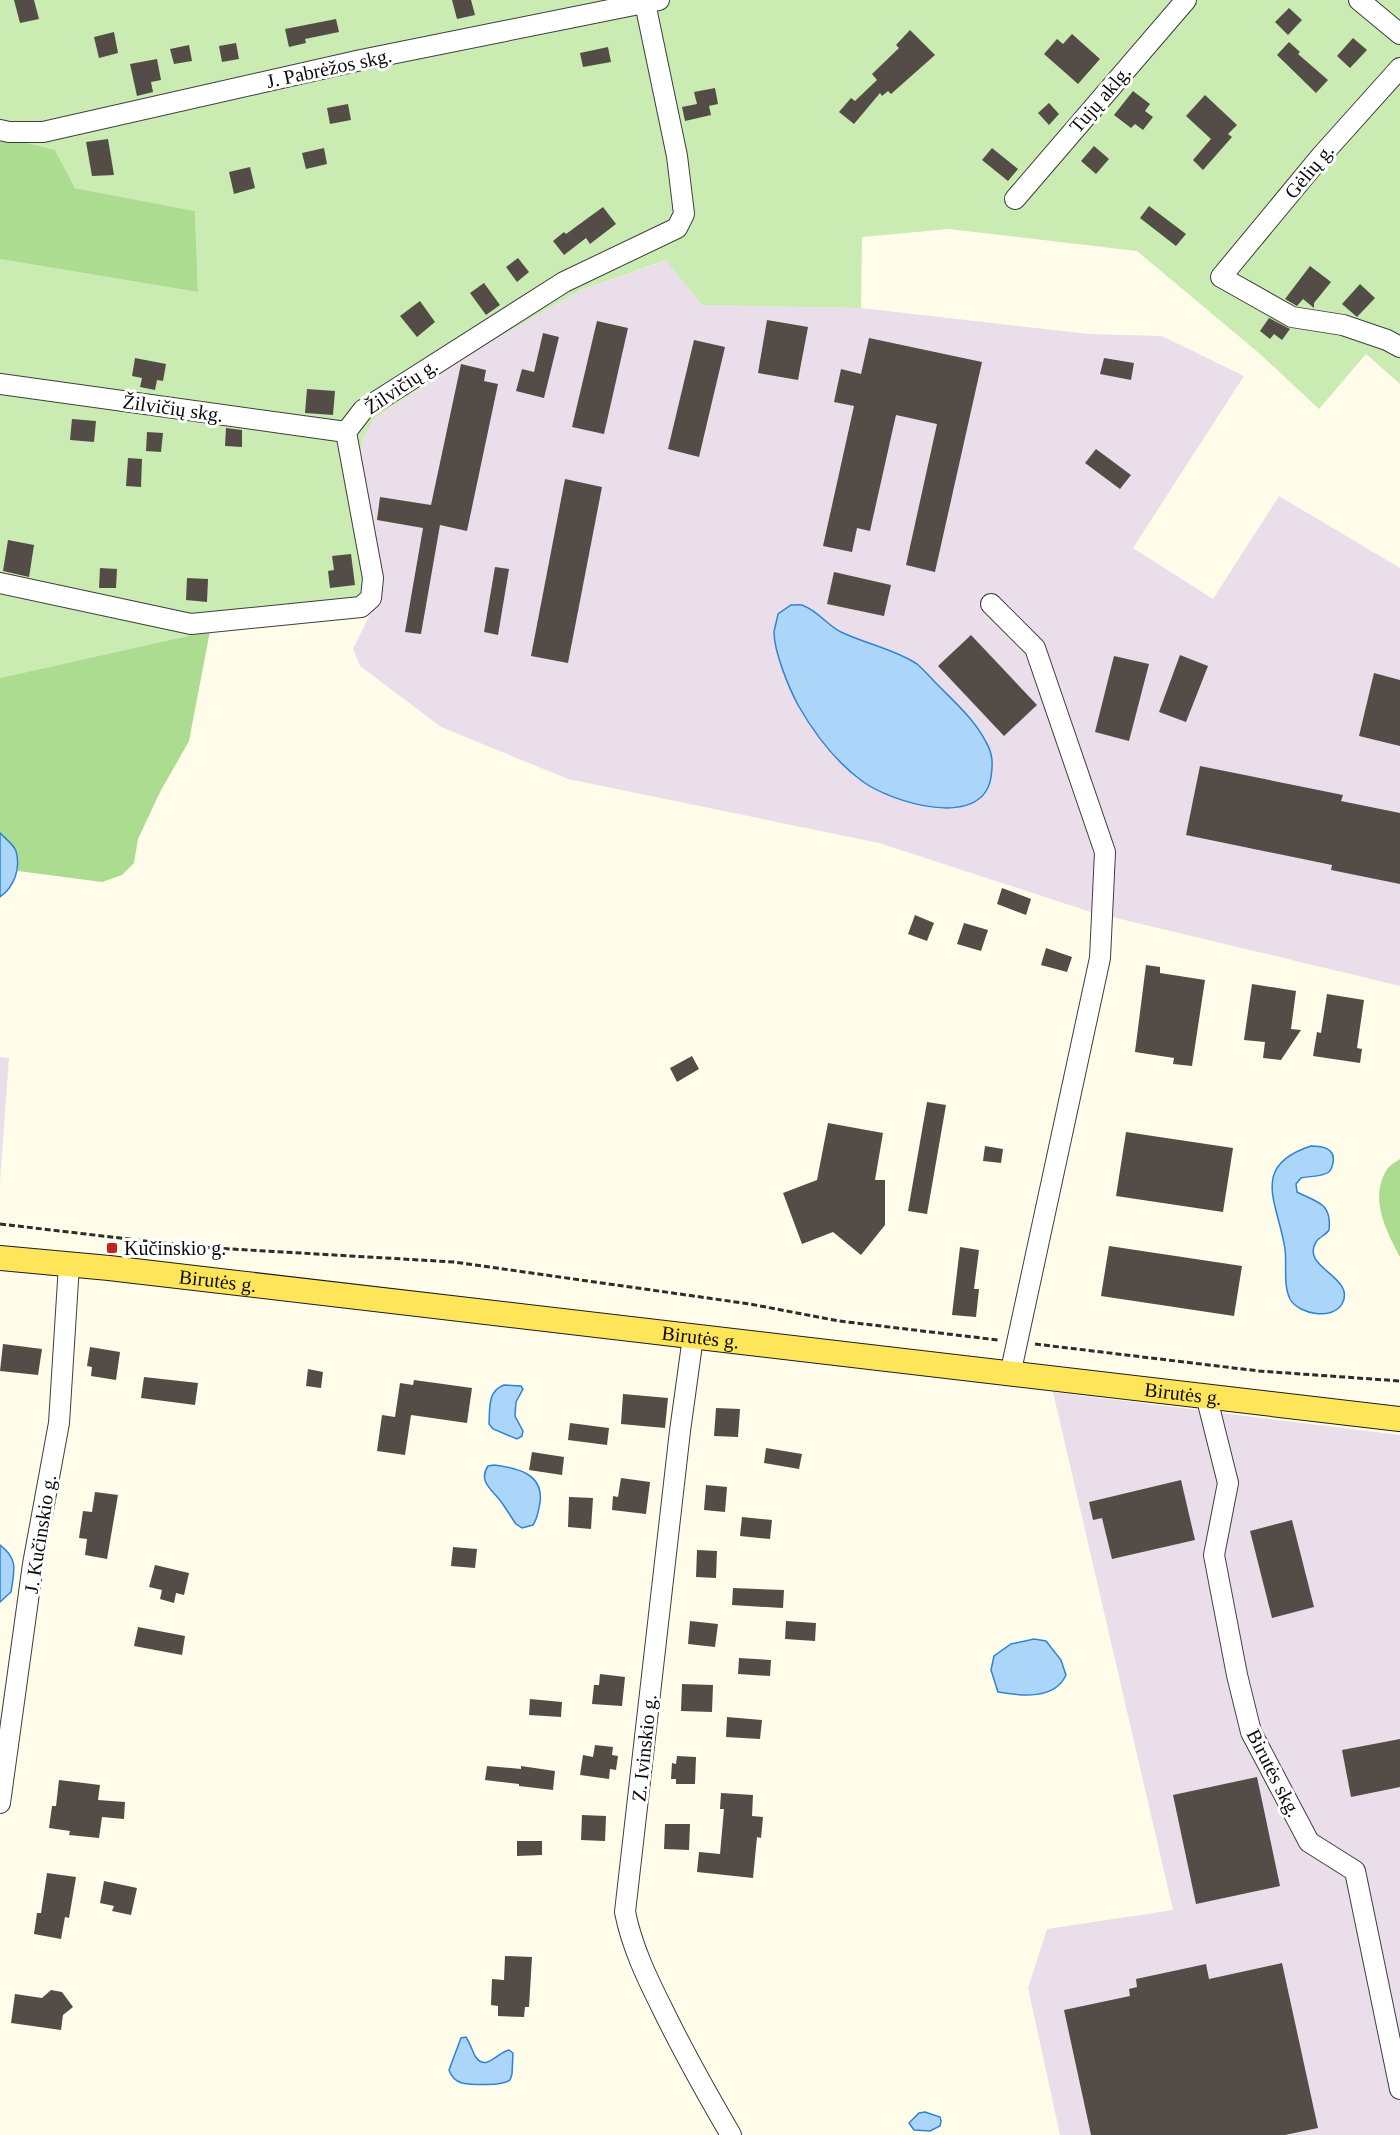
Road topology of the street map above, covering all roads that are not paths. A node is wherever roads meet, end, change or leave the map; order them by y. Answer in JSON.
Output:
{"nodes":[{"id":1,"x":1186,"y":0,"type":"edge"},
{"id":2,"x":1359,"y":0,"type":"edge"},
{"id":3,"x":652,"y":1,"type":"edge"},
{"id":4,"x":1400,"y":34,"type":"edge"},
{"id":5,"x":1400,"y":68,"type":"edge"},
{"id":6,"x":0,"y":130,"type":"edge"},
{"id":7,"x":1015,"y":199,"type":"dead end"},
{"id":8,"x":1400,"y":346,"type":"edge"},
{"id":9,"x":0,"y":384,"type":"edge"},
{"id":10,"x":346,"y":432,"type":"junction"},
{"id":11,"x":0,"y":583,"type":"edge"},
{"id":12,"x":991,"y":604,"type":"dead end"},
{"id":13,"x":0,"y":1258,"type":"edge"},
{"id":14,"x":69,"y":1265,"type":"junction"},
{"id":15,"x":693,"y":1338,"type":"junction"},
{"id":16,"x":1010,"y":1375,"type":"junction"},
{"id":17,"x":1206,"y":1395,"type":"junction"},
{"id":18,"x":1400,"y":1419,"type":"edge"},
{"id":19,"x":0,"y":1803,"type":"edge"},
{"id":20,"x":1400,"y":2089,"type":"edge"},
{"id":21,"x":731,"y":2135,"type":"edge"}],
"edges":[{"from":1,"to":7,"type":"street","name":"Tujų aklg."},
{"from":2,"to":4,"type":"street"},
{"from":3,"to":6,"type":"street","name":"J. Pabrėžos skg."},
{"from":3,"to":10,"type":"street","name":"Žilvičių g."},
{"from":5,"to":8,"type":"street","name":"Gėlių g."},
{"from":9,"to":10,"type":"street","name":"Žilvičių skg."},
{"from":10,"to":11,"type":"street"},
{"from":12,"to":16,"type":"street"},
{"from":13,"to":14,"type":"main road","name":"Birutės g."},
{"from":14,"to":15,"type":"main road","name":"Birutės g."},
{"from":14,"to":19,"type":"street","name":"J. Kučinskio g."},
{"from":15,"to":16,"type":"main road","name":"Birutės g."},
{"from":15,"to":21,"type":"street","name":"Z. Ivinskio g."},
{"from":16,"to":17,"type":"main road","name":"Birutės g."},
{"from":17,"to":18,"type":"main road","name":"Birutės g."},
{"from":17,"to":20,"type":"street","name":"Birutės skg."}]}
